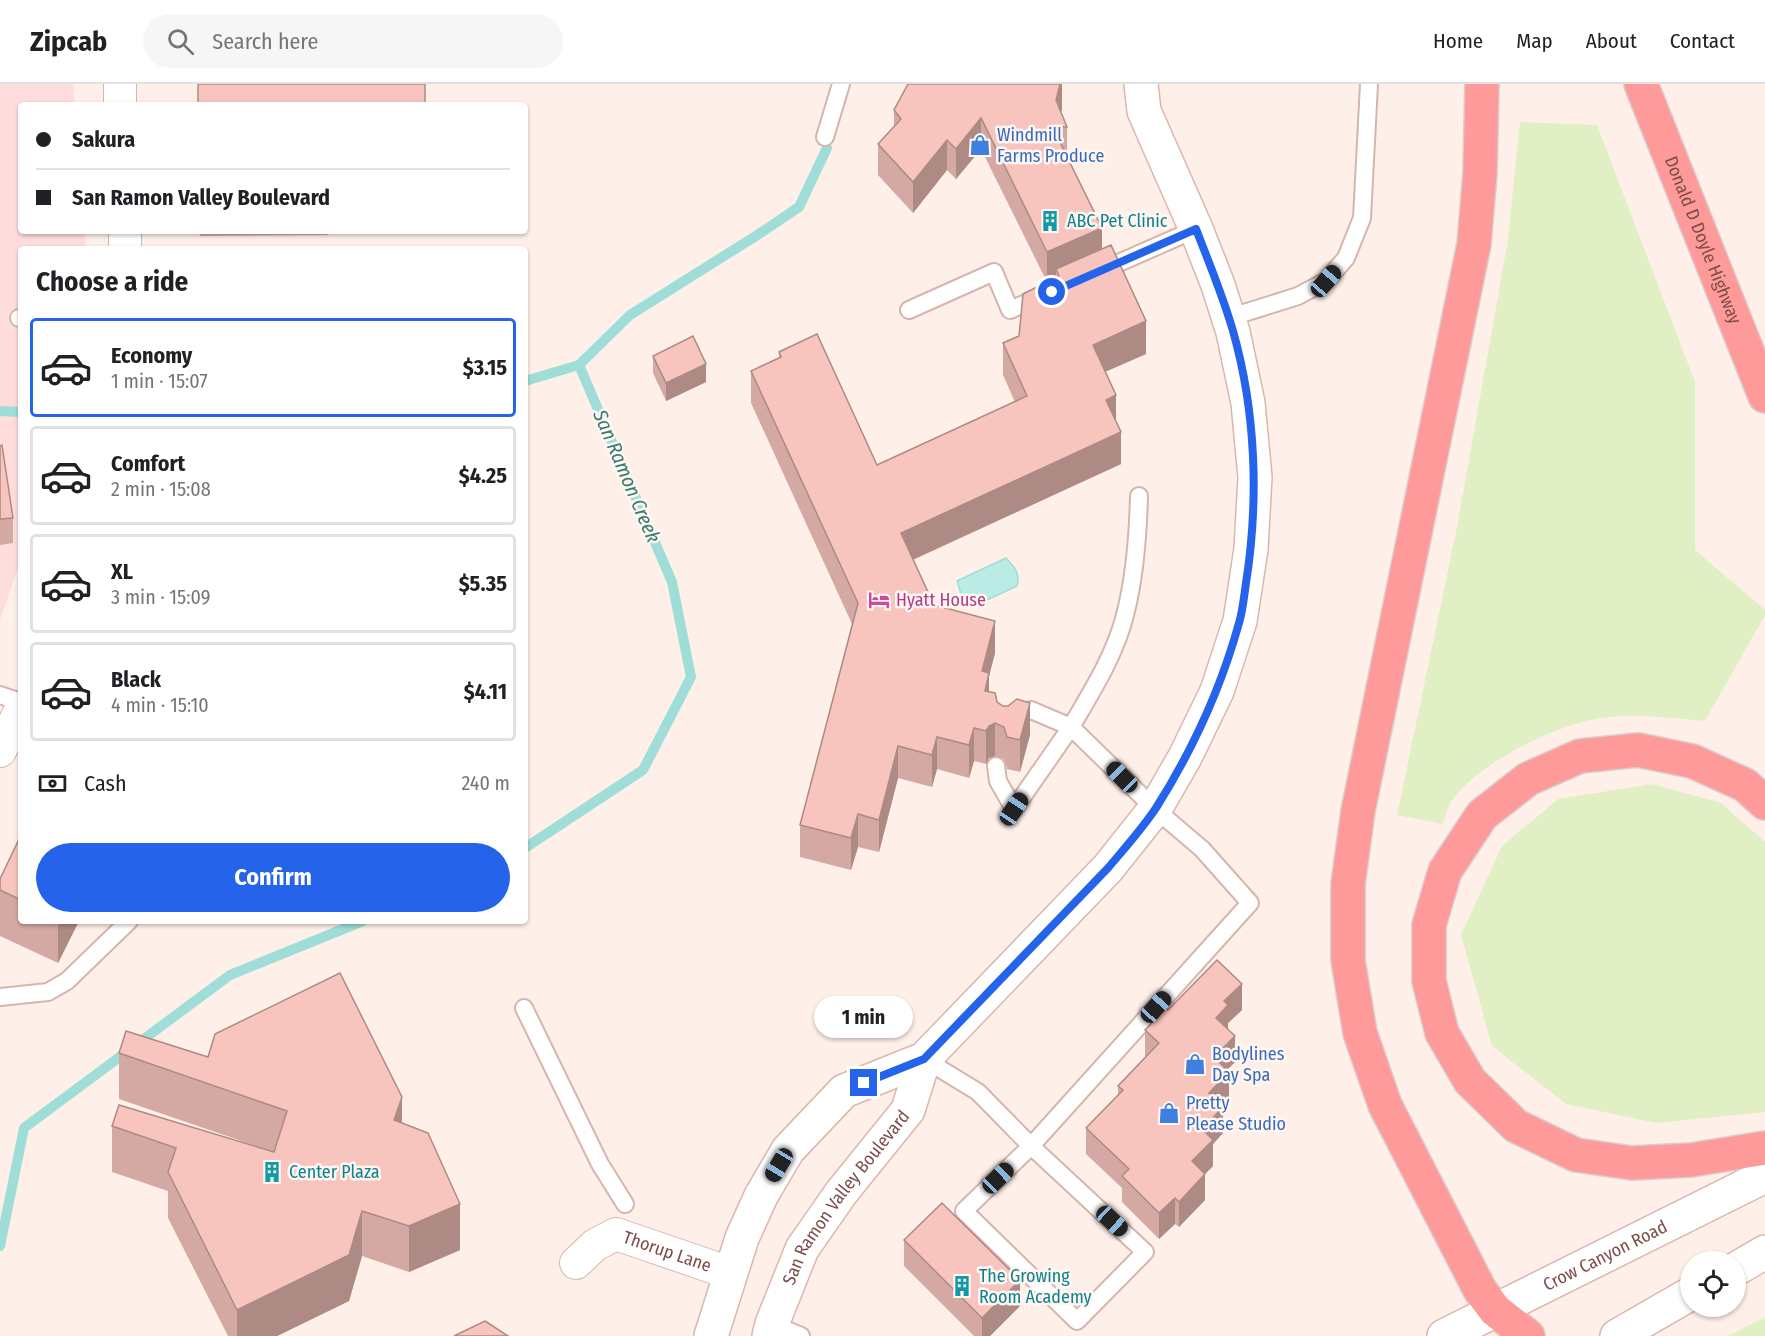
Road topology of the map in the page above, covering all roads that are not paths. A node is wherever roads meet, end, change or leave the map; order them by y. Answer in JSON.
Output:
{"nodes":[{"id":1,"x":120,"y":84,"type":"edge"},
{"id":2,"x":841,"y":84,"type":"edge"},
{"id":3,"x":1116,"y":84,"type":"edge"},
{"id":4,"x":1369,"y":84,"type":"edge"},
{"id":5,"x":1482,"y":84,"type":"edge"},
{"id":6,"x":1641,"y":84,"type":"edge"},
{"id":7,"x":1142,"y":97,"type":"edge"},
{"id":8,"x":120,"y":102,"type":"edge"},
{"id":9,"x":825,"y":137,"type":"dead end"},
{"id":10,"x":1196,"y":229,"type":"junction"},
{"id":11,"x":1083,"y":278,"type":"edge"},
{"id":12,"x":1062,"y":288,"type":"edge"},
{"id":13,"x":909,"y":310,"type":"dead end"},
{"id":14,"x":1228,"y":318,"type":"junction"},
{"id":15,"x":1765,"y":396,"type":"edge"},
{"id":16,"x":1139,"y":496,"type":"dead end"},
{"id":17,"x":0,"y":695,"type":"edge"},
{"id":18,"x":18,"y":701,"type":"edge"},
{"id":19,"x":18,"y":715,"type":"edge"},
{"id":20,"x":1071,"y":727,"type":"junction"},
{"id":21,"x":1005,"y":728,"type":"edge"},
{"id":22,"x":0,"y":751,"type":"edge"},
{"id":23,"x":996,"y":766,"type":"dead end"},
{"id":24,"x":1765,"y":803,"type":"edge"},
{"id":25,"x":1155,"y":809,"type":"junction"},
{"id":26,"x":126,"y":924,"type":"edge"},
{"id":27,"x":0,"y":997,"type":"edge"},
{"id":28,"x":524,"y":1008,"type":"dead end"},
{"id":29,"x":924,"y":1059,"type":"junction"},
{"id":30,"x":1031,"y":1146,"type":"junction"},
{"id":31,"x":1765,"y":1148,"type":"edge"},
{"id":32,"x":1765,"y":1176,"type":"edge"},
{"id":33,"x":625,"y":1204,"type":"dead end"},
{"id":34,"x":1765,"y":1252,"type":"edge"},
{"id":35,"x":576,"y":1263,"type":"dead end"},
{"id":36,"x":1746,"y":1263,"type":"edge"},
{"id":37,"x":730,"y":1273,"type":"junction"},
{"id":38,"x":1680,"y":1300,"type":"edge"},
{"id":39,"x":1495,"y":1310,"type":"junction"},
{"id":40,"x":770,"y":1330,"type":"edge"},
{"id":41,"x":711,"y":1336,"type":"edge"},
{"id":42,"x":801,"y":1336,"type":"edge"},
{"id":43,"x":1444,"y":1336,"type":"edge"},
{"id":44,"x":1528,"y":1336,"type":"edge"},
{"id":45,"x":1617,"y":1336,"type":"edge"}],
"edges":[{"from":1,"to":8,"type":"street"},
{"from":2,"to":9,"type":"lane"},
{"from":3,"to":7,"type":"main road","name":"San Ramon Valley Boulevard"},
{"from":4,"to":14,"type":"lane"},
{"from":5,"to":39,"type":"highway"},
{"from":6,"to":15,"type":"highway","name":"Donald D Doyle Highway"},
{"from":7,"to":10,"type":"main road","name":"San Ramon Valley Boulevard"},
{"from":10,"to":11,"type":"lane"},
{"from":10,"to":14,"type":"main road","name":"San Ramon Valley Boulevard"},
{"from":12,"to":13,"type":"lane"},
{"from":14,"to":25,"type":"main road","name":"San Ramon Valley Boulevard"},
{"from":16,"to":20,"type":"lane"},
{"from":17,"to":18,"type":"lane"},
{"from":19,"to":22,"type":"street"},
{"from":20,"to":21,"type":"lane"},
{"from":20,"to":23,"type":"lane"},
{"from":20,"to":25,"type":"lane"},
{"from":24,"to":31,"type":"highway"},
{"from":25,"to":29,"type":"main road","name":"San Ramon Valley Boulevard"},
{"from":25,"to":30,"type":"lane"},
{"from":26,"to":27,"type":"lane"},
{"from":28,"to":33,"type":"lane"},
{"from":29,"to":30,"type":"lane"},
{"from":29,"to":37,"type":"main road","name":"San Ramon Valley Boulevard"},
{"from":29,"to":40,"type":"main road","name":"San Ramon Valley Boulevard"},
{"from":30,"to":30,"type":"lane"},
{"from":32,"to":39,"type":"main road","name":"Crow Canyon Road"},
{"from":34,"to":36,"type":"main road"},
{"from":35,"to":37,"type":"street","name":"Thorup Lane"},
{"from":37,"to":41,"type":"main road","name":"San Ramon Valley Boulevard"},
{"from":38,"to":45,"type":"main road"},
{"from":39,"to":43,"type":"main road","name":"Crow Canyon Road"},
{"from":39,"to":44,"type":"highway"},
{"from":40,"to":42,"type":"lane"}]}
